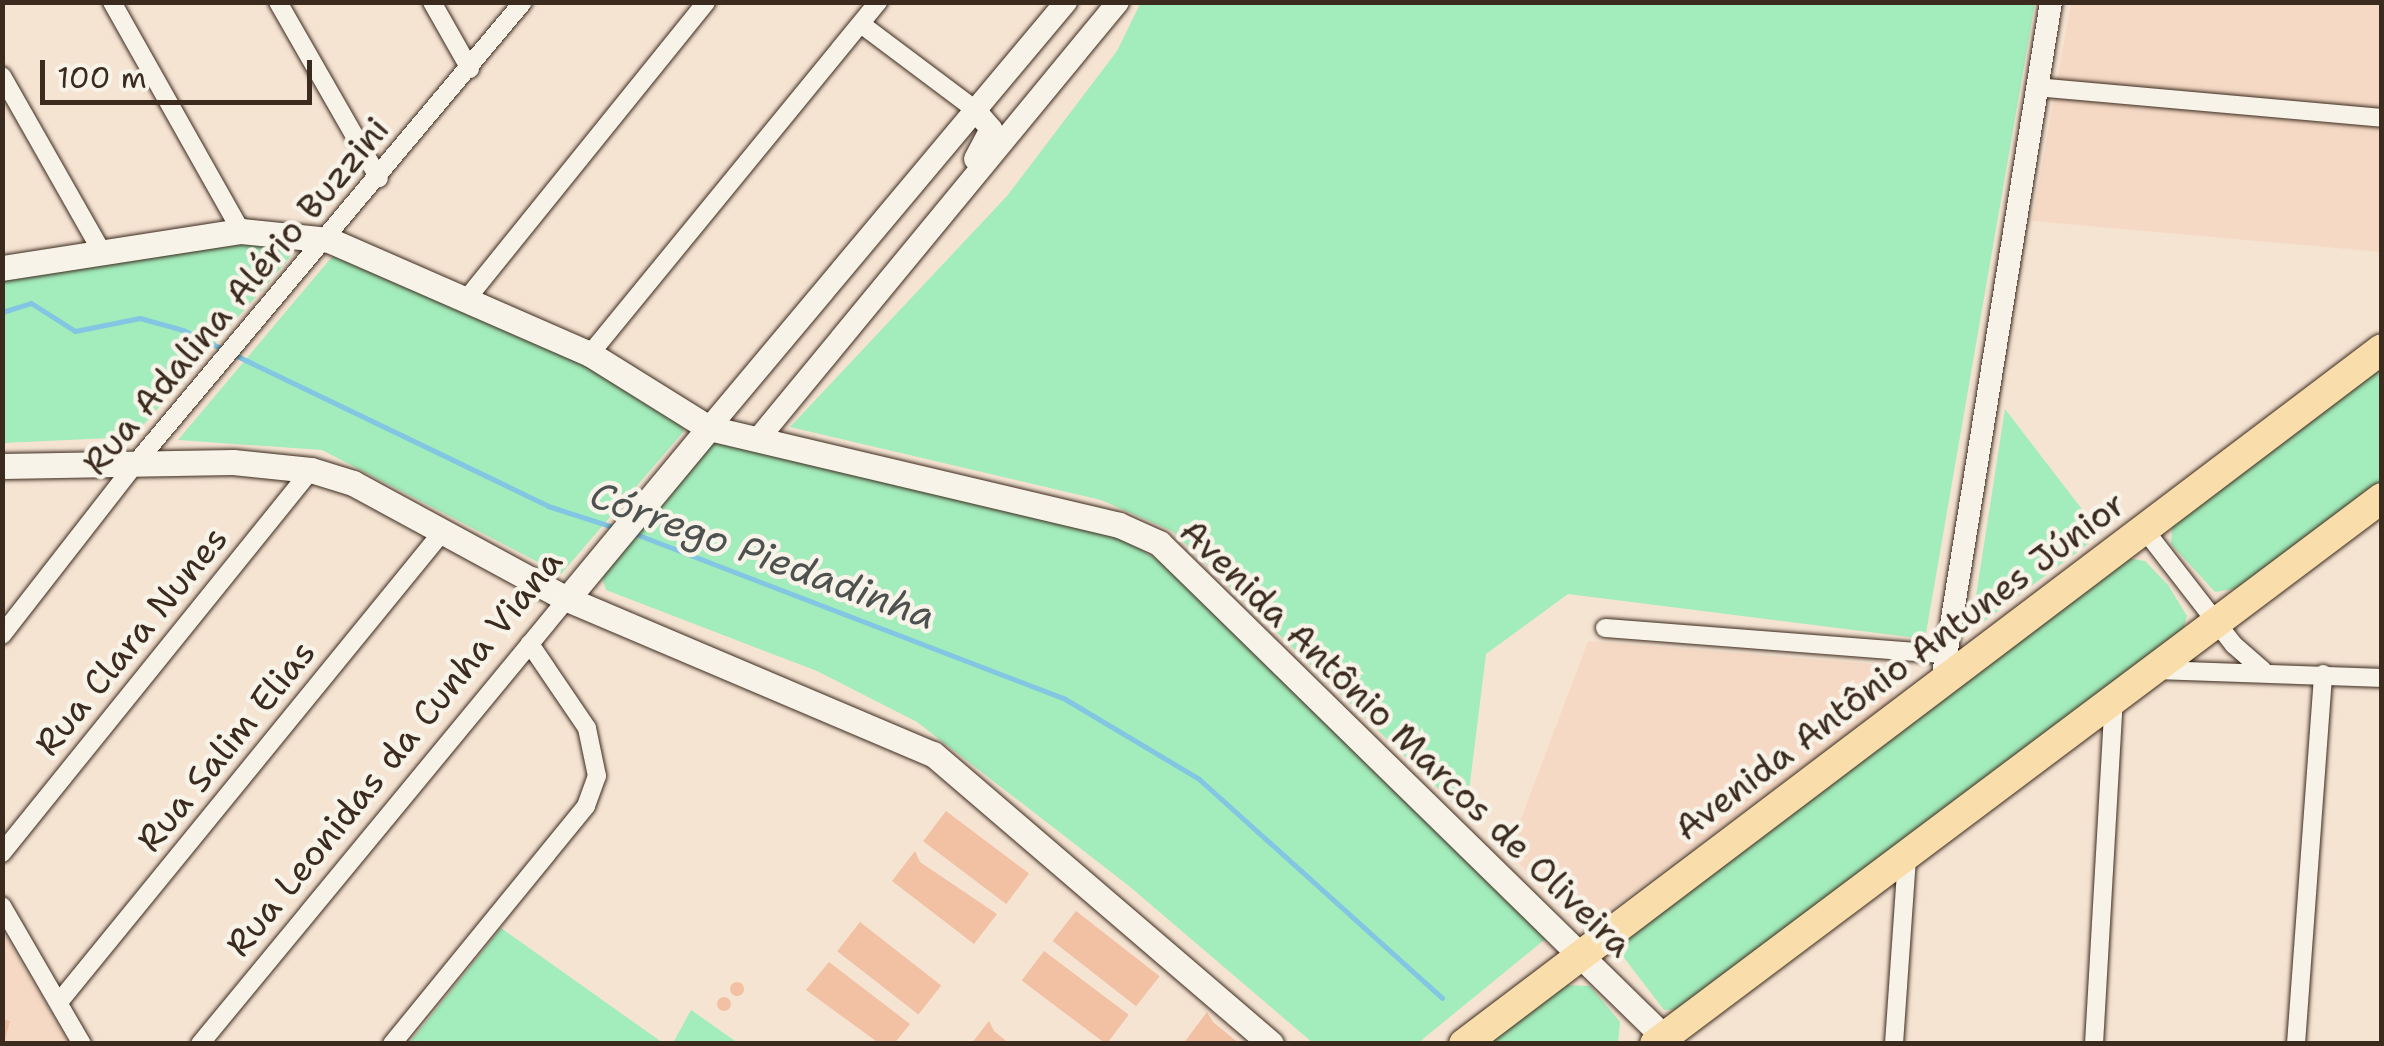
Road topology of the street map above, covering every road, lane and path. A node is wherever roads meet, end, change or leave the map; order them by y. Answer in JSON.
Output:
{"nodes":[{"id":1,"x":112,"y":2,"type":"edge"},
{"id":2,"x":278,"y":2,"type":"edge"},
{"id":3,"x":432,"y":2,"type":"edge"},
{"id":4,"x":523,"y":2,"type":"edge"},
{"id":5,"x":706,"y":2,"type":"edge"},
{"id":6,"x":878,"y":2,"type":"edge"},
{"id":7,"x":1066,"y":2,"type":"edge"},
{"id":8,"x":1118,"y":2,"type":"edge"},
{"id":9,"x":2051,"y":2,"type":"edge"},
{"id":10,"x":861,"y":24,"type":"junction"},
{"id":11,"x":470,"y":69,"type":"junction"},
{"id":12,"x":2,"y":76,"type":"edge"},
{"id":13,"x":2036,"y":87,"type":"junction"},
{"id":14,"x":973,"y":108,"type":"junction"},
{"id":15,"x":2382,"y":118,"type":"edge"},
{"id":16,"x":379,"y":178,"type":"junction"},
{"id":17,"x":952,"y":205,"type":"junction"},
{"id":18,"x":241,"y":231,"type":"junction"},
{"id":19,"x":321,"y":250,"type":"junction"},
{"id":20,"x":102,"y":252,"type":"junction"},
{"id":21,"x":2,"y":268,"type":"edge"},
{"id":22,"x":469,"y":296,"type":"junction"},
{"id":23,"x":2382,"y":348,"type":"edge"},
{"id":24,"x":590,"y":354,"type":"junction"},
{"id":25,"x":702,"y":436,"type":"junction"},
{"id":26,"x":758,"y":438,"type":"junction"},
{"id":27,"x":144,"y":454,"type":"junction"},
{"id":28,"x":2,"y":466,"type":"edge"},
{"id":29,"x":310,"y":470,"type":"junction"},
{"id":30,"x":2382,"y":498,"type":"edge"},
{"id":31,"x":2144,"y":529,"type":"junction"},
{"id":32,"x":444,"y":530,"type":"junction"},
{"id":33,"x":567,"y":599,"type":"junction"},
{"id":34,"x":2216,"y":623,"type":"junction"},
{"id":35,"x":1604,"y":628,"type":"dead end"},
{"id":36,"x":2,"y":635,"type":"edge"},
{"id":37,"x":530,"y":644,"type":"junction"},
{"id":38,"x":1944,"y":668,"type":"junction"},
{"id":39,"x":2158,"y":670,"type":"junction"},
{"id":40,"x":2263,"y":670,"type":"junction"},
{"id":41,"x":2323,"y":674,"type":"junction"},
{"id":42,"x":2382,"y":678,"type":"edge"},
{"id":43,"x":2114,"y":698,"type":"junction"},
{"id":44,"x":2,"y":852,"type":"edge"},
{"id":45,"x":1907,"y":857,"type":"junction"},
{"id":46,"x":2,"y":906,"type":"edge"},
{"id":47,"x":1582,"y":955,"type":"junction"},
{"id":48,"x":59,"y":1002,"type":"junction"},
{"id":49,"x":1663,"y":1041,"type":"edge"},
{"id":50,"x":82,"y":1044,"type":"edge"},
{"id":51,"x":200,"y":1044,"type":"edge"},
{"id":52,"x":392,"y":1044,"type":"edge"},
{"id":53,"x":1271,"y":1044,"type":"edge"},
{"id":54,"x":1464,"y":1044,"type":"edge"},
{"id":55,"x":1894,"y":1044,"type":"edge"},
{"id":56,"x":2094,"y":1044,"type":"edge"},
{"id":57,"x":2296,"y":1044,"type":"edge"}],
"edges":[{"from":1,"to":18,"type":"street"},
{"from":2,"to":16,"type":"street"},
{"from":3,"to":11,"type":"street"},
{"from":4,"to":11,"type":"street","name":"Rua Adalina Alério Buzzini"},
{"from":5,"to":22,"type":"street"},
{"from":6,"to":10,"type":"street"},
{"from":7,"to":14,"type":"street","name":"Rua Leonidas da Cunha Viana"},
{"from":8,"to":17,"type":"street"},
{"from":9,"to":13,"type":"street"},
{"from":10,"to":14,"type":"street"},
{"from":10,"to":24,"type":"street"},
{"from":11,"to":16,"type":"street","name":"Rua Adalina Alério Buzzini"},
{"from":12,"to":20,"type":"street"},
{"from":13,"to":15,"type":"street"},
{"from":13,"to":38,"type":"street"},
{"from":14,"to":17,"type":"street"},
{"from":14,"to":25,"type":"street","name":"Rua Leonidas da Cunha Viana"},
{"from":16,"to":19,"type":"street","name":"Rua Adalina Alério Buzzini"},
{"from":17,"to":26,"type":"street"},
{"from":18,"to":19,"type":"main road","name":"Avenida Antônio Marcos de Oliveira"},
{"from":18,"to":20,"type":"main road","name":"Avenida Antônio Marcos de Oliveira"},
{"from":19,"to":22,"type":"main road","name":"Avenida Antônio Marcos de Oliveira"},
{"from":19,"to":27,"type":"street","name":"Rua Adalina Alério Buzzini"},
{"from":20,"to":21,"type":"main road","name":"Avenida Antônio Marcos de Oliveira"},
{"from":22,"to":24,"type":"main road","name":"Avenida Antônio Marcos de Oliveira"},
{"from":23,"to":31,"type":"main road","name":"Avenida Antônio Antunes Júnior"},
{"from":24,"to":25,"type":"main road","name":"Avenida Antônio Marcos de Oliveira"},
{"from":25,"to":26,"type":"main road","name":"Avenida Antônio Marcos de Oliveira"},
{"from":25,"to":33,"type":"main road","name":"Rua Leonidas da Cunha Viana"},
{"from":26,"to":47,"type":"main road","name":"Avenida Antônio Marcos de Oliveira"},
{"from":27,"to":28,"type":"main road"},
{"from":27,"to":29,"type":"main road"},
{"from":27,"to":36,"type":"street","name":"Rua Adalina Alério Buzzini"},
{"from":29,"to":32,"type":"main road"},
{"from":29,"to":44,"type":"street","name":"Rua Clara Nunes"},
{"from":30,"to":34,"type":"main road"},
{"from":31,"to":34,"type":"street"},
{"from":31,"to":38,"type":"main road","name":"Avenida Antônio Antunes Júnior"},
{"from":32,"to":33,"type":"main road"},
{"from":32,"to":48,"type":"street","name":"Rua Salim Elias"},
{"from":33,"to":37,"type":"street","name":"Rua Leonidas da Cunha Viana"},
{"from":33,"to":53,"type":"main road"},
{"from":34,"to":39,"type":"main road"},
{"from":34,"to":40,"type":"street"},
{"from":35,"to":38,"type":"street"},
{"from":37,"to":51,"type":"street","name":"Rua Leonidas da Cunha Viana"},
{"from":37,"to":52,"type":"street"},
{"from":38,"to":47,"type":"main road","name":"Avenida Antônio Antunes Júnior"},
{"from":39,"to":40,"type":"street"},
{"from":39,"to":43,"type":"main road"},
{"from":40,"to":41,"type":"street"},
{"from":41,"to":42,"type":"street"},
{"from":41,"to":57,"type":"street"},
{"from":43,"to":45,"type":"main road"},
{"from":43,"to":56,"type":"street"},
{"from":45,"to":49,"type":"main road"},
{"from":45,"to":55,"type":"street"},
{"from":46,"to":48,"type":"street"},
{"from":47,"to":49,"type":"main road","name":"Avenida Antônio Marcos de Oliveira"},
{"from":47,"to":54,"type":"main road","name":"Avenida Antônio Antunes Júnior"},
{"from":48,"to":50,"type":"street"}]}
